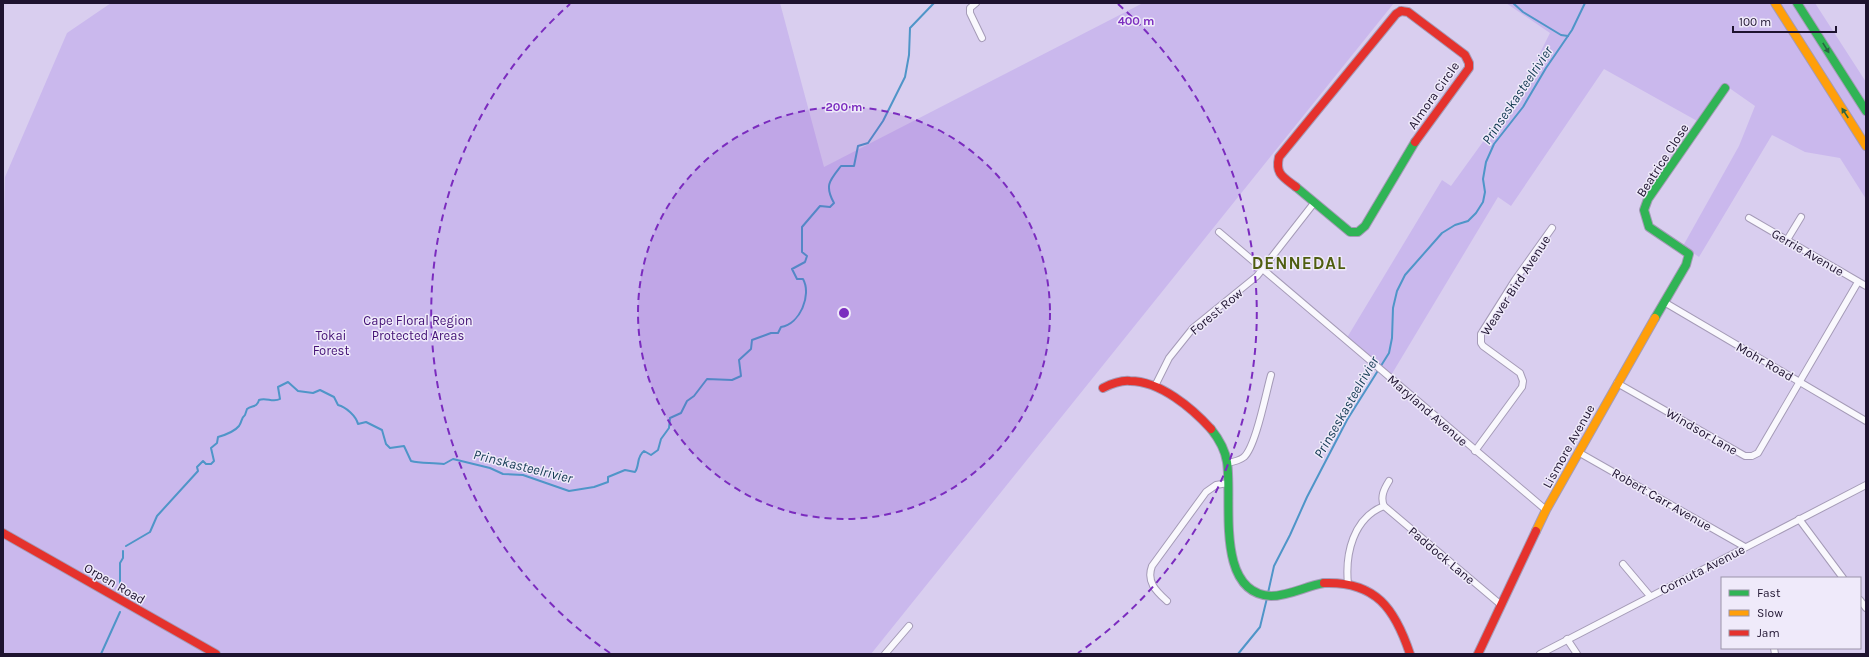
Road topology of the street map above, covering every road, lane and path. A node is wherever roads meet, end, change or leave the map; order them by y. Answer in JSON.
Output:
{"nodes":[{"id":1,"x":976,"y":3,"type":"edge"},
{"id":2,"x":1774,"y":3,"type":"edge"},
{"id":3,"x":1798,"y":3,"type":"edge"},
{"id":4,"x":982,"y":38,"type":"dead end"},
{"id":5,"x":1725,"y":88,"type":"dead end"},
{"id":6,"x":1866,"y":111,"type":"edge"},
{"id":7,"x":1866,"y":146,"type":"edge"},
{"id":8,"x":1314,"y":203,"type":"junction"},
{"id":9,"x":1801,"y":216,"type":"dead end"},
{"id":10,"x":1749,"y":218,"type":"dead end"},
{"id":11,"x":1552,"y":228,"type":"dead end"},
{"id":12,"x":1219,"y":232,"type":"dead end"},
{"id":13,"x":1787,"y":240,"type":"junction"},
{"id":14,"x":1688,"y":254,"type":"joint"},
{"id":15,"x":1263,"y":270,"type":"junction"},
{"id":16,"x":1858,"y":282,"type":"junction"},
{"id":17,"x":1866,"y":286,"type":"edge"},
{"id":18,"x":1664,"y":302,"type":"junction"},
{"id":19,"x":1271,"y":375,"type":"dead end"},
{"id":20,"x":1800,"y":381,"type":"junction"},
{"id":21,"x":1617,"y":383,"type":"junction"},
{"id":22,"x":1155,"y":386,"type":"junction"},
{"id":23,"x":1103,"y":388,"type":"dead end"},
{"id":24,"x":1866,"y":421,"type":"edge"},
{"id":25,"x":1475,"y":451,"type":"junction"},
{"id":26,"x":1578,"y":452,"type":"junction"},
{"id":27,"x":1227,"y":464,"type":"junction"},
{"id":28,"x":1389,"y":480,"type":"dead end"},
{"id":29,"x":1228,"y":483,"type":"junction"},
{"id":30,"x":1866,"y":485,"type":"edge"},
{"id":31,"x":1384,"y":506,"type":"junction"},
{"id":32,"x":1546,"y":510,"type":"junction"},
{"id":33,"x":1799,"y":520,"type":"junction"},
{"id":34,"x":3,"y":533,"type":"edge"},
{"id":35,"x":1746,"y":547,"type":"junction"},
{"id":36,"x":1623,"y":564,"type":"dead end"},
{"id":37,"x":1842,"y":577,"type":"edge"},
{"id":38,"x":1348,"y":584,"type":"junction"},
{"id":39,"x":1650,"y":596,"type":"junction"},
{"id":40,"x":1167,"y":601,"type":"dead end"},
{"id":41,"x":1500,"y":604,"type":"junction"},
{"id":42,"x":909,"y":626,"type":"dead end"},
{"id":43,"x":1567,"y":639,"type":"junction"},
{"id":44,"x":216,"y":654,"type":"edge"},
{"id":45,"x":885,"y":654,"type":"edge"},
{"id":46,"x":1410,"y":654,"type":"edge"},
{"id":47,"x":1478,"y":654,"type":"edge"},
{"id":48,"x":1540,"y":654,"type":"edge"},
{"id":49,"x":1577,"y":654,"type":"edge"}],
"edges":[{"from":1,"to":4,"type":"street"},
{"from":7,"to":2,"type":"main road","one_way":true},
{"from":3,"to":6,"type":"main road","one_way":true},
{"from":5,"to":14,"type":"main road","name":"Beatrice Close"},
{"from":8,"to":8,"type":"main road","name":"Almora Circle"},
{"from":8,"to":15,"type":"street","name":"Forest Row"},
{"from":9,"to":13,"type":"street"},
{"from":10,"to":13,"type":"street","name":"Gerrie Avenue"},
{"from":11,"to":25,"type":"street","name":"Weaver Bird Avenue"},
{"from":12,"to":15,"type":"street","name":"Maryland Avenue"},
{"from":13,"to":16,"type":"street","name":"Gerrie Avenue"},
{"from":14,"to":18,"type":"main road","name":"Lismore Avenue"},
{"from":15,"to":22,"type":"street","name":"Forest Row"},
{"from":15,"to":25,"type":"street","name":"Maryland Avenue"},
{"from":16,"to":17,"type":"street","name":"Gerrie Avenue"},
{"from":16,"to":20,"type":"street","name":"Windsor Lane"},
{"from":18,"to":20,"type":"street","name":"Mohr Road"},
{"from":18,"to":21,"type":"main road","name":"Lismore Avenue"},
{"from":19,"to":27,"type":"street"},
{"from":20,"to":21,"type":"street","name":"Windsor Lane"},
{"from":20,"to":24,"type":"street","name":"Mohr Road"},
{"from":21,"to":26,"type":"main road","name":"Lismore Avenue"},
{"from":22,"to":23,"type":"main road"},
{"from":22,"to":27,"type":"main road"},
{"from":25,"to":32,"type":"street","name":"Maryland Avenue"},
{"from":26,"to":32,"type":"main road","name":"Lismore Avenue"},
{"from":26,"to":35,"type":"street","name":"Robert Carr Avenue"},
{"from":27,"to":29,"type":"main road"},
{"from":28,"to":31,"type":"street"},
{"from":29,"to":38,"type":"main road"},
{"from":29,"to":40,"type":"street"},
{"from":30,"to":33,"type":"street","name":"Cornuta Avenue"},
{"from":31,"to":38,"type":"street"},
{"from":31,"to":41,"type":"street","name":"Paddock Lane"},
{"from":32,"to":41,"type":"main road","name":"Lismore Avenue"},
{"from":33,"to":35,"type":"street","name":"Cornuta Avenue"},
{"from":33,"to":37,"type":"street"},
{"from":34,"to":44,"type":"main road","name":"Orpen Road"},
{"from":35,"to":39,"type":"street","name":"Cornuta Avenue"},
{"from":36,"to":39,"type":"street"},
{"from":38,"to":46,"type":"main road"},
{"from":39,"to":43,"type":"street","name":"Cornuta Avenue"},
{"from":41,"to":47,"type":"main road","name":"Lismore Avenue"},
{"from":42,"to":45,"type":"street"},
{"from":43,"to":48,"type":"street","name":"Cornuta Avenue"},
{"from":43,"to":49,"type":"street"}]}
